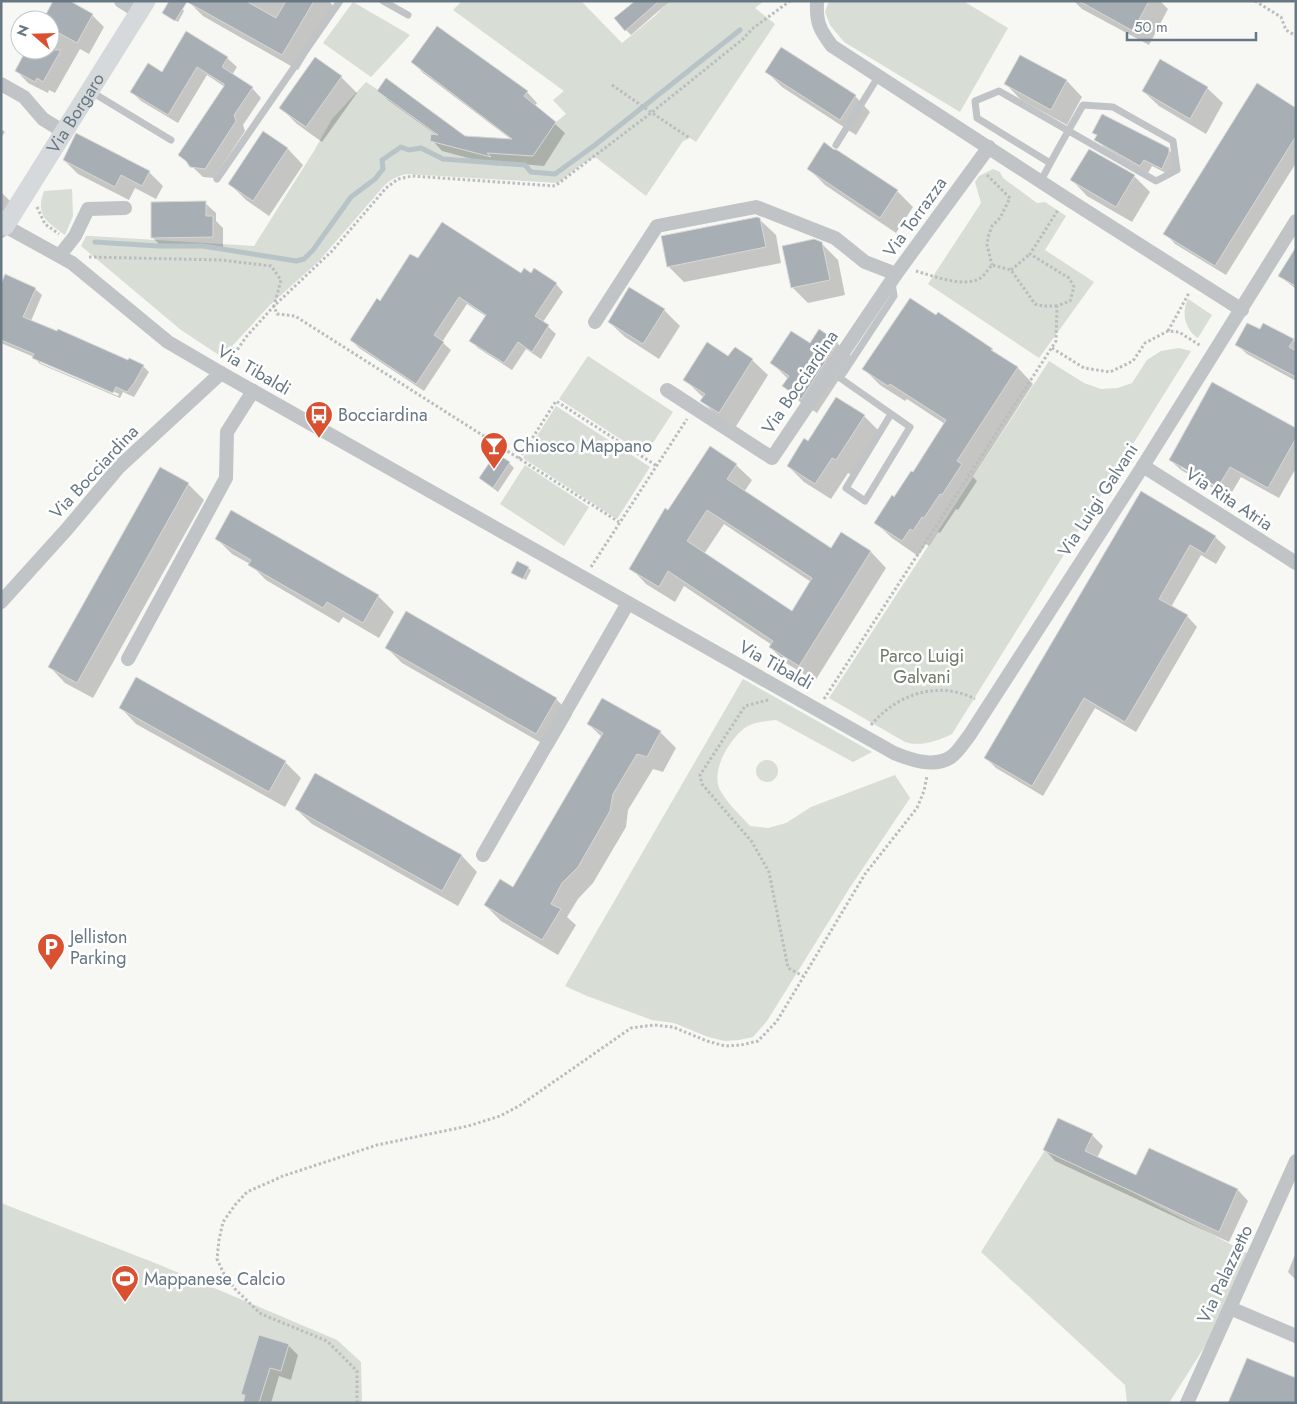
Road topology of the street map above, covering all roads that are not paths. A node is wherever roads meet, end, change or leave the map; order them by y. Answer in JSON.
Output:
{"nodes":[{"id":1,"x":121,"y":1,"type":"edge"},
{"id":2,"x":340,"y":1,"type":"edge"},
{"id":3,"x":383,"y":1,"type":"edge"},
{"id":4,"x":818,"y":1,"type":"edge"},
{"id":5,"x":142,"y":7,"type":"edge"},
{"id":6,"x":408,"y":15,"type":"dead end"},
{"id":7,"x":878,"y":76,"type":"junction"},
{"id":8,"x":1,"y":84,"type":"edge"},
{"id":9,"x":90,"y":91,"type":"junction"},
{"id":10,"x":1068,"y":131,"type":"junction"},
{"id":11,"x":64,"y":132,"type":"junction"},
{"id":12,"x":172,"y":140,"type":"dead end"},
{"id":13,"x":836,"y":144,"type":"dead end"},
{"id":14,"x":988,"y":147,"type":"junction"},
{"id":15,"x":1050,"y":163,"type":"junction"},
{"id":16,"x":217,"y":179,"type":"dead end"},
{"id":17,"x":1041,"y":181,"type":"junction"},
{"id":18,"x":125,"y":208,"type":"dead end"},
{"id":19,"x":1296,"y":221,"type":"edge"},
{"id":20,"x":3,"y":227,"type":"edge"},
{"id":21,"x":60,"y":255,"type":"junction"},
{"id":22,"x":897,"y":274,"type":"junction"},
{"id":23,"x":1242,"y":310,"type":"junction"},
{"id":24,"x":595,"y":322,"type":"dead end"},
{"id":25,"x":221,"y":373,"type":"junction"},
{"id":26,"x":667,"y":390,"type":"dead end"},
{"id":27,"x":252,"y":391,"type":"junction"},
{"id":28,"x":891,"y":414,"type":"junction"},
{"id":29,"x":1143,"y":466,"type":"junction"},
{"id":30,"x":1296,"y":563,"type":"edge"},
{"id":31,"x":1,"y":602,"type":"edge"},
{"id":32,"x":628,"y":603,"type":"junction"},
{"id":33,"x":128,"y":659,"type":"dead end"},
{"id":34,"x":906,"y":758,"type":"joint"},
{"id":35,"x":483,"y":855,"type":"dead end"},
{"id":36,"x":1296,"y":1161,"type":"edge"},
{"id":37,"x":1230,"y":1308,"type":"junction"},
{"id":38,"x":1296,"y":1336,"type":"edge"},
{"id":39,"x":1186,"y":1403,"type":"edge"}],
"edges":[{"from":1,"to":5,"type":"street"},
{"from":2,"to":16,"type":"lane"},
{"from":3,"to":6,"type":"lane"},
{"from":4,"to":7,"type":"street"},
{"from":5,"to":9,"type":"street","name":"Via Borgaro"},
{"from":7,"to":13,"type":"lane"},
{"from":7,"to":14,"type":"street"},
{"from":8,"to":11,"type":"street"},
{"from":9,"to":11,"type":"street","name":"Via Borgaro"},
{"from":9,"to":12,"type":"lane"},
{"from":10,"to":10,"type":"lane"},
{"from":10,"to":15,"type":"lane"},
{"from":10,"to":15,"type":"lane"},
{"from":11,"to":20,"type":"street","name":"Via Borgaro"},
{"from":14,"to":17,"type":"street"},
{"from":14,"to":22,"type":"street","name":"Via Torrazza"},
{"from":15,"to":17,"type":"lane"},
{"from":17,"to":23,"type":"street"},
{"from":18,"to":21,"type":"street"},
{"from":19,"to":23,"type":"street","name":"Via Luigi Galvani"},
{"from":20,"to":21,"type":"street","name":"Via Tibaldi"},
{"from":21,"to":25,"type":"street","name":"Via Tibaldi"},
{"from":22,"to":24,"type":"street","name":"Via Torrazza"},
{"from":22,"to":26,"type":"street","name":"Via Bocciardina"},
{"from":22,"to":28,"type":"lane"},
{"from":23,"to":29,"type":"street","name":"Via Luigi Galvani"},
{"from":25,"to":27,"type":"street","name":"Via Tibaldi"},
{"from":25,"to":31,"type":"street","name":"Via Bocciardina"},
{"from":27,"to":32,"type":"street","name":"Via Tibaldi"},
{"from":27,"to":33,"type":"street"},
{"from":28,"to":28,"type":"lane"},
{"from":29,"to":30,"type":"street","name":"Via Rita Atria"},
{"from":29,"to":34,"type":"street","name":"Via Luigi Galvani"},
{"from":32,"to":34,"type":"street","name":"Via Tibaldi"},
{"from":32,"to":35,"type":"street"},
{"from":36,"to":37,"type":"street","name":"Via Palazzetto"},
{"from":37,"to":38,"type":"street"},
{"from":37,"to":39,"type":"street","name":"Via Palazzetto"}]}
